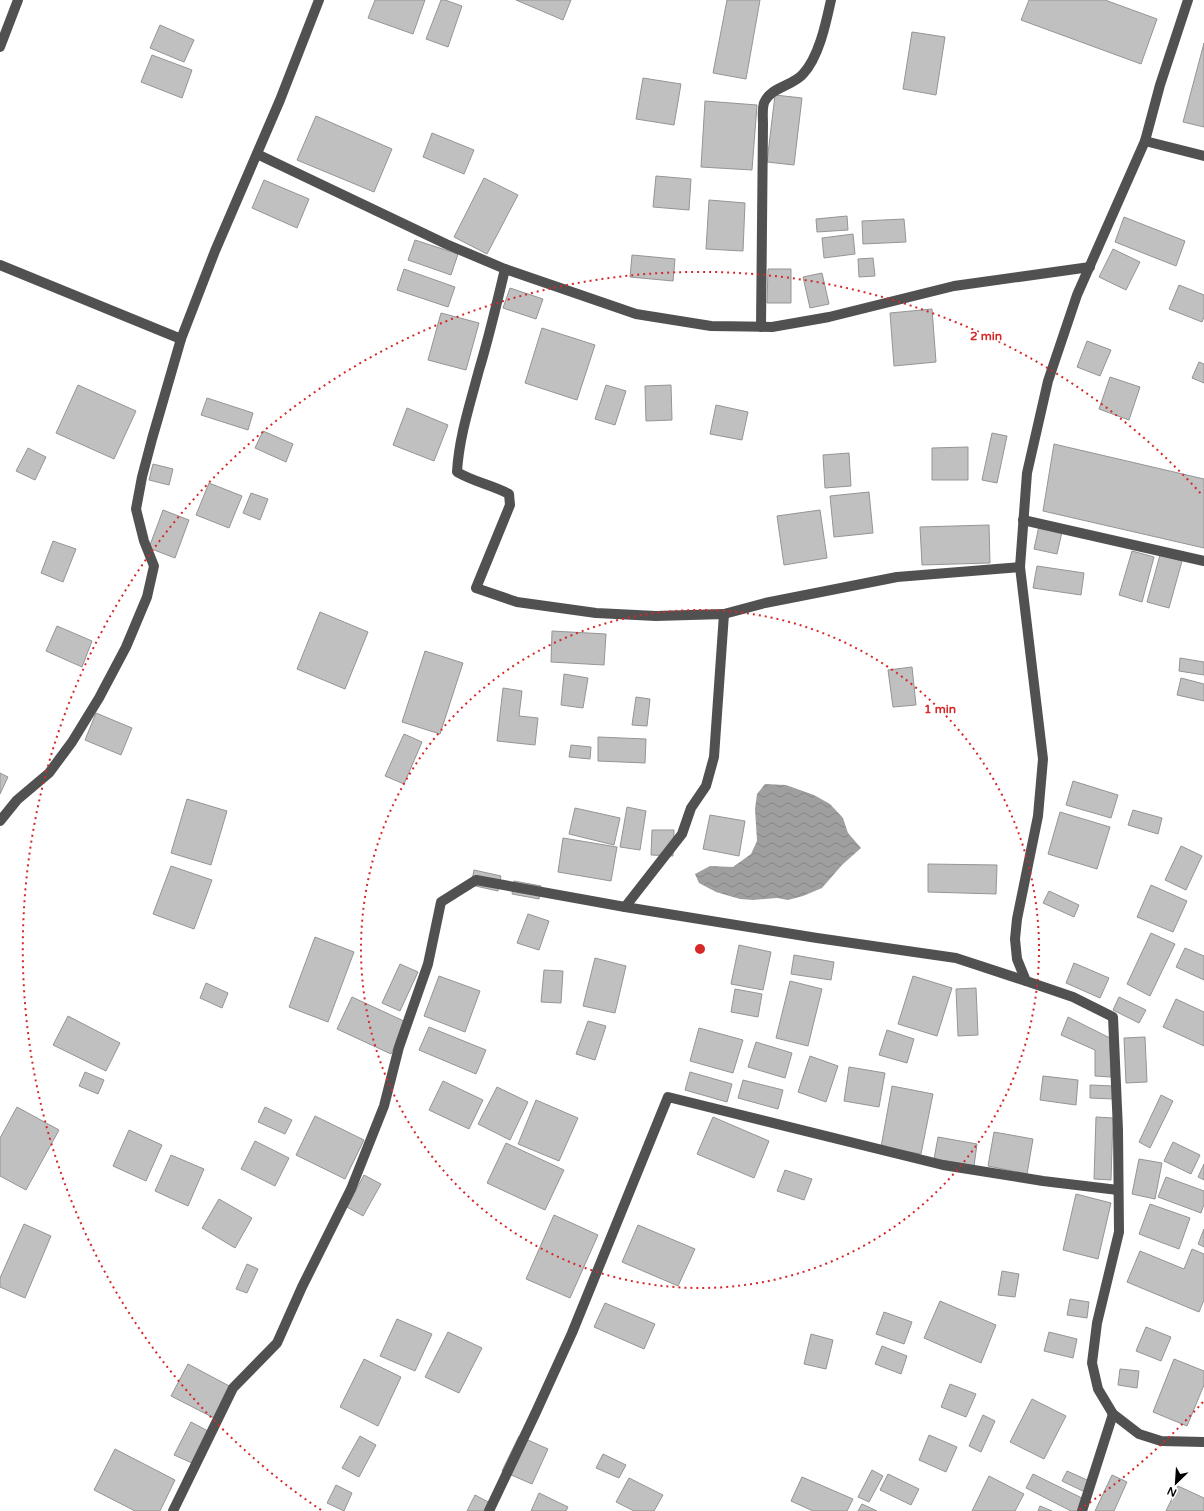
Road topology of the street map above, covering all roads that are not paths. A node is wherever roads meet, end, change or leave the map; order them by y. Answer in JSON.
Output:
{"nodes":[{"id":1,"x":18,"y":0,"type":"edge"},
{"id":2,"x":319,"y":0,"type":"edge"},
{"id":3,"x":831,"y":0,"type":"edge"},
{"id":4,"x":1188,"y":0,"type":"edge"},
{"id":5,"x":0,"y":47,"type":"edge"},
{"id":6,"x":1146,"y":141,"type":"junction"},
{"id":7,"x":257,"y":154,"type":"junction"},
{"id":8,"x":1204,"y":156,"type":"edge"},
{"id":9,"x":0,"y":265,"type":"edge"},
{"id":10,"x":1090,"y":267,"type":"junction"},
{"id":11,"x":505,"y":269,"type":"junction"},
{"id":12,"x":761,"y":326,"type":"junction"},
{"id":13,"x":181,"y":340,"type":"junction"},
{"id":14,"x":1023,"y":520,"type":"junction"},
{"id":15,"x":1204,"y":561,"type":"edge"},
{"id":16,"x":1020,"y":567,"type":"junction"},
{"id":17,"x":724,"y":614,"type":"junction"},
{"id":18,"x":0,"y":821,"type":"edge"},
{"id":19,"x":625,"y":907,"type":"junction"},
{"id":20,"x":1026,"y":981,"type":"junction"},
{"id":21,"x":1118,"y":1190,"type":"junction"},
{"id":22,"x":1113,"y":1414,"type":"junction"},
{"id":23,"x":1204,"y":1442,"type":"edge"},
{"id":24,"x":173,"y":1511,"type":"edge"},
{"id":25,"x":489,"y":1511,"type":"edge"},
{"id":26,"x":1082,"y":1511,"type":"edge"}],
"edges":[{"from":1,"to":5,"type":"street"},
{"from":2,"to":7,"type":"street"},
{"from":3,"to":12,"type":"street"},
{"from":4,"to":6,"type":"street"},
{"from":6,"to":8,"type":"street"},
{"from":6,"to":10,"type":"street"},
{"from":7,"to":11,"type":"street"},
{"from":7,"to":13,"type":"street"},
{"from":9,"to":13,"type":"street"},
{"from":10,"to":12,"type":"street"},
{"from":10,"to":14,"type":"street"},
{"from":11,"to":12,"type":"street"},
{"from":11,"to":17,"type":"street"},
{"from":13,"to":18,"type":"street"},
{"from":14,"to":15,"type":"street"},
{"from":14,"to":16,"type":"street"},
{"from":16,"to":17,"type":"street"},
{"from":16,"to":20,"type":"street"},
{"from":17,"to":19,"type":"street"},
{"from":19,"to":20,"type":"street"},
{"from":19,"to":24,"type":"street"},
{"from":20,"to":21,"type":"street"},
{"from":21,"to":22,"type":"street"},
{"from":21,"to":25,"type":"street"},
{"from":22,"to":23,"type":"street"},
{"from":22,"to":26,"type":"street"}]}
